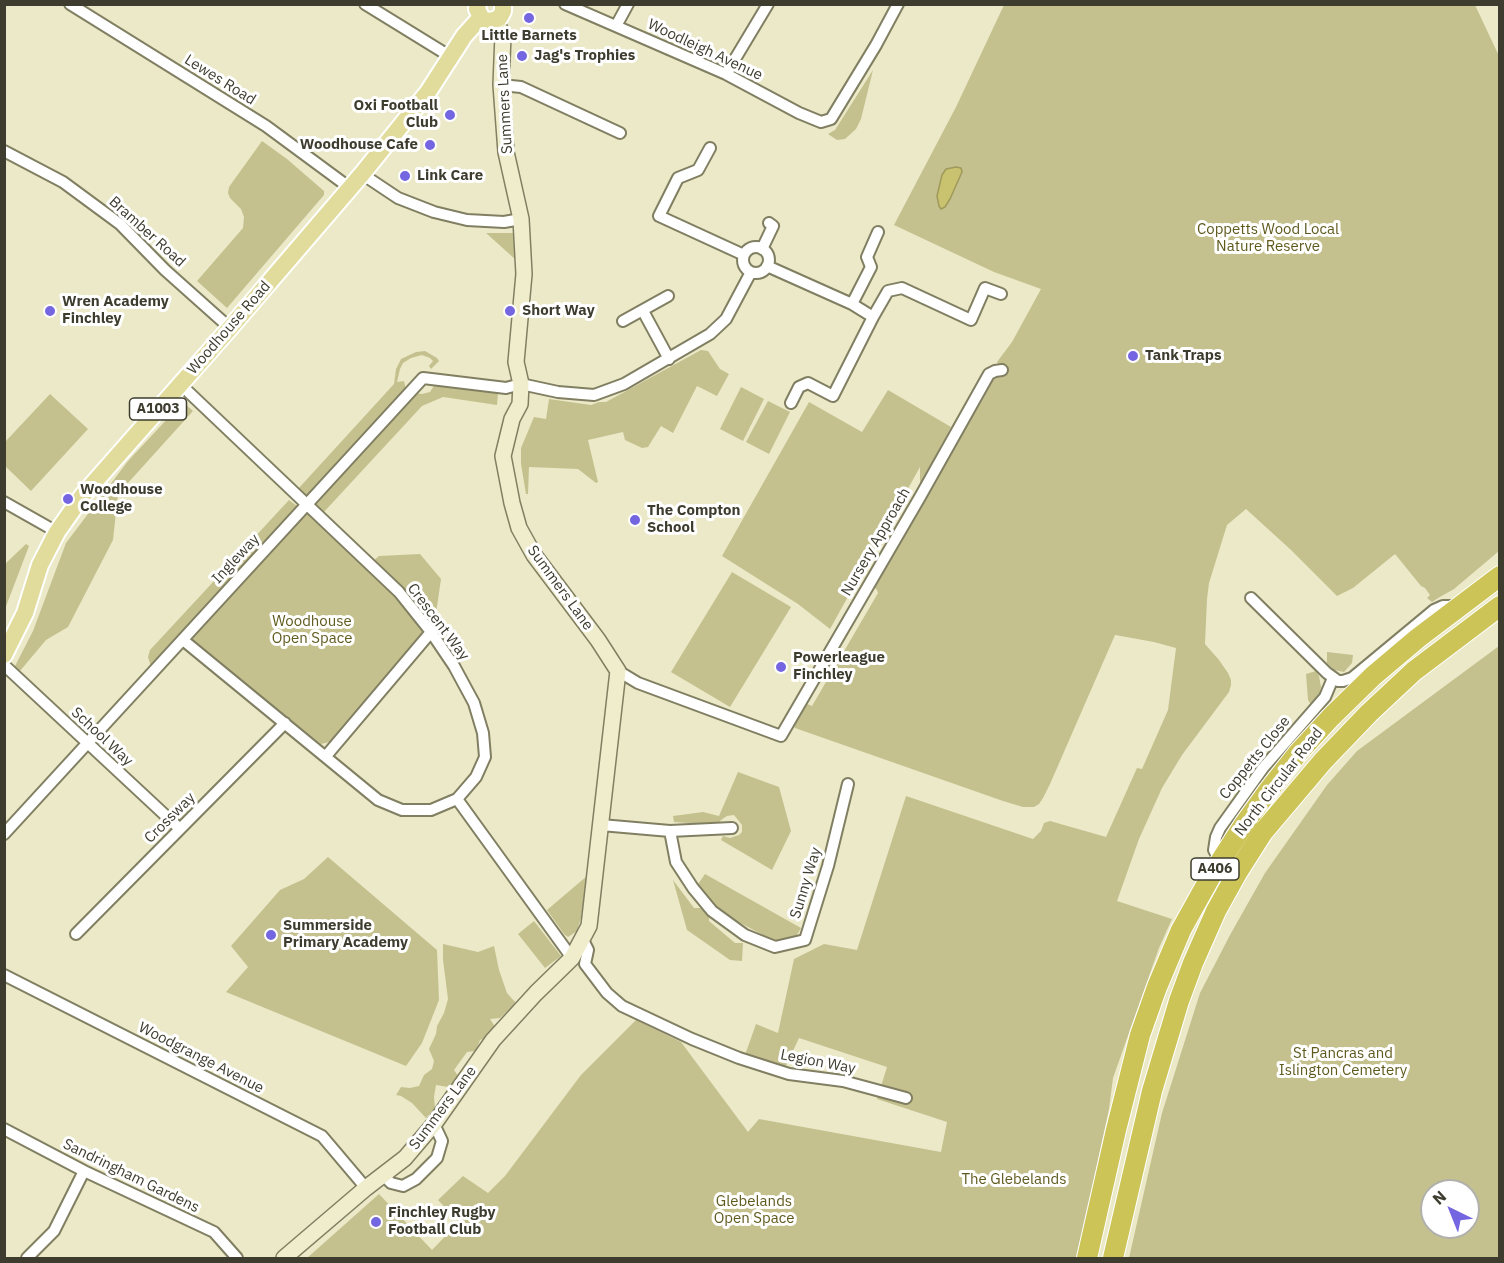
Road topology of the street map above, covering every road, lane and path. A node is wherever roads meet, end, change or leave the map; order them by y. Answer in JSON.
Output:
{"nodes":[{"id":1,"x":70,"y":4,"type":"edge"},
{"id":2,"x":365,"y":4,"type":"edge"},
{"id":3,"x":503,"y":4,"type":"edge"},
{"id":4,"x":565,"y":4,"type":"edge"},
{"id":5,"x":628,"y":4,"type":"edge"},
{"id":6,"x":768,"y":4,"type":"edge"},
{"id":7,"x":898,"y":4,"type":"edge"},
{"id":8,"x":485,"y":14,"type":"edge"},
{"id":9,"x":616,"y":26,"type":"junction"},
{"id":10,"x":451,"y":57,"type":"junction"},
{"id":11,"x":726,"y":74,"type":"junction"},
{"id":12,"x":501,"y":85,"type":"junction"},
{"id":13,"x":621,"y":133,"type":"dead end"},
{"id":14,"x":710,"y":148,"type":"dead end"},
{"id":15,"x":4,"y":151,"type":"edge"},
{"id":16,"x":362,"y":174,"type":"junction"},
{"id":17,"x":350,"y":188,"type":"junction"},
{"id":18,"x":521,"y":219,"type":"junction"},
{"id":19,"x":769,"y":223,"type":"dead end"},
{"id":20,"x":878,"y":232,"type":"dead end"},
{"id":21,"x":762,"y":249,"type":"junction"},
{"id":22,"x":744,"y":255,"type":"junction"},
{"id":23,"x":767,"y":266,"type":"junction"},
{"id":24,"x":751,"y":272,"type":"junction"},
{"id":25,"x":1001,"y":294,"type":"dead end"},
{"id":26,"x":668,"y":296,"type":"dead end"},
{"id":27,"x":852,"y":304,"type":"junction"},
{"id":28,"x":643,"y":311,"type":"junction"},
{"id":29,"x":873,"y":317,"type":"junction"},
{"id":30,"x":623,"y":321,"type":"dead end"},
{"id":31,"x":230,"y":328,"type":"junction"},
{"id":32,"x":669,"y":359,"type":"junction"},
{"id":33,"x":1002,"y":370,"type":"dead end"},
{"id":34,"x":180,"y":384,"type":"junction"},
{"id":35,"x":522,"y":384,"type":"junction"},
{"id":36,"x":790,"y":403,"type":"dead end"},
{"id":37,"x":4,"y":502,"type":"edge"},
{"id":38,"x":307,"y":505,"type":"junction"},
{"id":39,"x":57,"y":532,"type":"junction"},
{"id":40,"x":1500,"y":576,"type":"edge"},
{"id":41,"x":1251,"y":598,"type":"dead end"},
{"id":42,"x":1458,"y":606,"type":"junction"},
{"id":43,"x":1500,"y":606,"type":"edge"},
{"id":44,"x":431,"y":632,"type":"junction"},
{"id":45,"x":183,"y":640,"type":"junction"},
{"id":46,"x":4,"y":655,"type":"edge"},
{"id":47,"x":4,"y":665,"type":"edge"},
{"id":48,"x":618,"y":670,"type":"junction"},
{"id":49,"x":1333,"y":678,"type":"junction"},
{"id":50,"x":285,"y":723,"type":"junction"},
{"id":51,"x":87,"y":743,"type":"junction"},
{"id":52,"x":326,"y":756,"type":"junction"},
{"id":53,"x":848,"y":784,"type":"dead end"},
{"id":54,"x":457,"y":800,"type":"junction"},
{"id":55,"x":601,"y":825,"type":"junction"},
{"id":56,"x":732,"y":828,"type":"dead end"},
{"id":57,"x":180,"y":829,"type":"junction"},
{"id":58,"x":670,"y":831,"type":"junction"},
{"id":59,"x":4,"y":834,"type":"edge"},
{"id":60,"x":1220,"y":861,"type":"junction"},
{"id":61,"x":76,"y":934,"type":"dead end"},
{"id":62,"x":583,"y":940,"type":"junction"},
{"id":63,"x":572,"y":957,"type":"junction"},
{"id":64,"x":4,"y":975,"type":"edge"},
{"id":65,"x":692,"y":1039,"type":"joint"},
{"id":66,"x":906,"y":1098,"type":"dead end"},
{"id":67,"x":434,"y":1124,"type":"junction"},
{"id":68,"x":4,"y":1129,"type":"edge"},
{"id":69,"x":84,"y":1171,"type":"junction"},
{"id":70,"x":383,"y":1175,"type":"junction"},
{"id":71,"x":366,"y":1188,"type":"junction"},
{"id":72,"x":27,"y":1258,"type":"edge"},
{"id":73,"x":237,"y":1258,"type":"edge"},
{"id":74,"x":284,"y":1258,"type":"edge"},
{"id":75,"x":1087,"y":1258,"type":"edge"},
{"id":76,"x":1113,"y":1258,"type":"edge"}],
"edges":[{"from":1,"to":17,"type":"street","name":"Lewes Road"},
{"from":2,"to":10,"type":"street"},
{"from":3,"to":8,"type":"main road","name":"Woodhouse Road","number":"A1003"},
{"from":4,"to":9,"type":"street","name":"Woodleigh Avenue"},
{"from":5,"to":9,"type":"street"},
{"from":6,"to":11,"type":"street"},
{"from":7,"to":11,"type":"street","name":"Woodleigh Avenue"},
{"from":8,"to":10,"type":"main road","name":"Woodhouse Road","number":"A1003"},
{"from":8,"to":12,"type":"street","name":"Summers Lane"},
{"from":9,"to":11,"type":"street","name":"Woodleigh Avenue"},
{"from":10,"to":16,"type":"main road","name":"Woodhouse Road","number":"A1003"},
{"from":12,"to":13,"type":"street"},
{"from":12,"to":18,"type":"street","name":"Summers Lane"},
{"from":14,"to":22,"type":"street"},
{"from":15,"to":31,"type":"street","name":"Bramber Road"},
{"from":16,"to":17,"type":"main road","name":"Woodhouse Road","number":"A1003"},
{"from":16,"to":18,"type":"street"},
{"from":17,"to":31,"type":"main road","name":"Woodhouse Road","number":"A1003"},
{"from":18,"to":35,"type":"street","name":"Summers Lane"},
{"from":19,"to":21,"type":"street"},
{"from":20,"to":27,"type":"street"},
{"from":21,"to":22,"type":"street"},
{"from":21,"to":23,"type":"street"},
{"from":22,"to":24,"type":"street"},
{"from":23,"to":24,"type":"street"},
{"from":23,"to":27,"type":"street"},
{"from":24,"to":32,"type":"street"},
{"from":25,"to":29,"type":"street"},
{"from":26,"to":28,"type":"street"},
{"from":27,"to":29,"type":"street"},
{"from":28,"to":30,"type":"street"},
{"from":28,"to":32,"type":"street"},
{"from":29,"to":36,"type":"street"},
{"from":31,"to":34,"type":"main road","name":"Woodhouse Road","number":"A1003"},
{"from":32,"to":35,"type":"street"},
{"from":33,"to":48,"type":"street","name":"Nursery Approach"},
{"from":34,"to":38,"type":"street","name":"Crescent Way"},
{"from":34,"to":39,"type":"main road","name":"Woodhouse Road","number":"A1003"},
{"from":35,"to":38,"type":"street","name":"Ingleway"},
{"from":35,"to":48,"type":"street","name":"Summers Lane"},
{"from":37,"to":39,"type":"street"},
{"from":38,"to":44,"type":"street","name":"Crescent Way"},
{"from":38,"to":45,"type":"street","name":"Ingleway"},
{"from":39,"to":46,"type":"main road","name":"Woodhouse Road","number":"A1003"},
{"from":40,"to":42,"type":"highway","name":"North Circular Road","number":"A406"},
{"from":41,"to":49,"type":"street"},
{"from":42,"to":49,"type":"street"},
{"from":42,"to":60,"type":"highway","name":"North Circular Road","number":"A406"},
{"from":43,"to":76,"type":"highway","name":"North Circular Road","number":"A406"},
{"from":44,"to":52,"type":"street"},
{"from":44,"to":54,"type":"street","name":"Crescent Way"},
{"from":45,"to":50,"type":"street"},
{"from":45,"to":51,"type":"street","name":"Ingleway"},
{"from":47,"to":51,"type":"street","name":"School Way"},
{"from":48,"to":55,"type":"street","name":"Summers Lane"},
{"from":49,"to":60,"type":"street","name":"Coppetts Close"},
{"from":50,"to":52,"type":"street"},
{"from":50,"to":57,"type":"street","name":"Crossway"},
{"from":51,"to":57,"type":"street","name":"School Way"},
{"from":51,"to":59,"type":"street","name":"Ingleway"},
{"from":52,"to":54,"type":"street"},
{"from":53,"to":58,"type":"street","name":"Sunny Way"},
{"from":54,"to":63,"type":"street"},
{"from":55,"to":58,"type":"street"},
{"from":55,"to":62,"type":"street","name":"Summers Lane"},
{"from":56,"to":58,"type":"street"},
{"from":57,"to":61,"type":"street","name":"Crossway"},
{"from":60,"to":75,"type":"highway","name":"North Circular Road","number":"A406"},
{"from":62,"to":63,"type":"street","name":"Summers Lane"},
{"from":62,"to":65,"type":"street","name":"Summers Lane"},
{"from":63,"to":67,"type":"street","name":"Summers Lane"},
{"from":64,"to":71,"type":"street","name":"Woodgrange Avenue"},
{"from":65,"to":66,"type":"street","name":"Legion Way"},
{"from":67,"to":70,"type":"street","name":"Summers Lane"},
{"from":67,"to":70,"type":"street"},
{"from":68,"to":69,"type":"street","name":"Sandringham Gardens"},
{"from":69,"to":72,"type":"street"},
{"from":69,"to":73,"type":"street","name":"Sandringham Gardens"},
{"from":70,"to":71,"type":"street","name":"Summers Lane"},
{"from":71,"to":74,"type":"street","name":"Summers Lane"}]}
